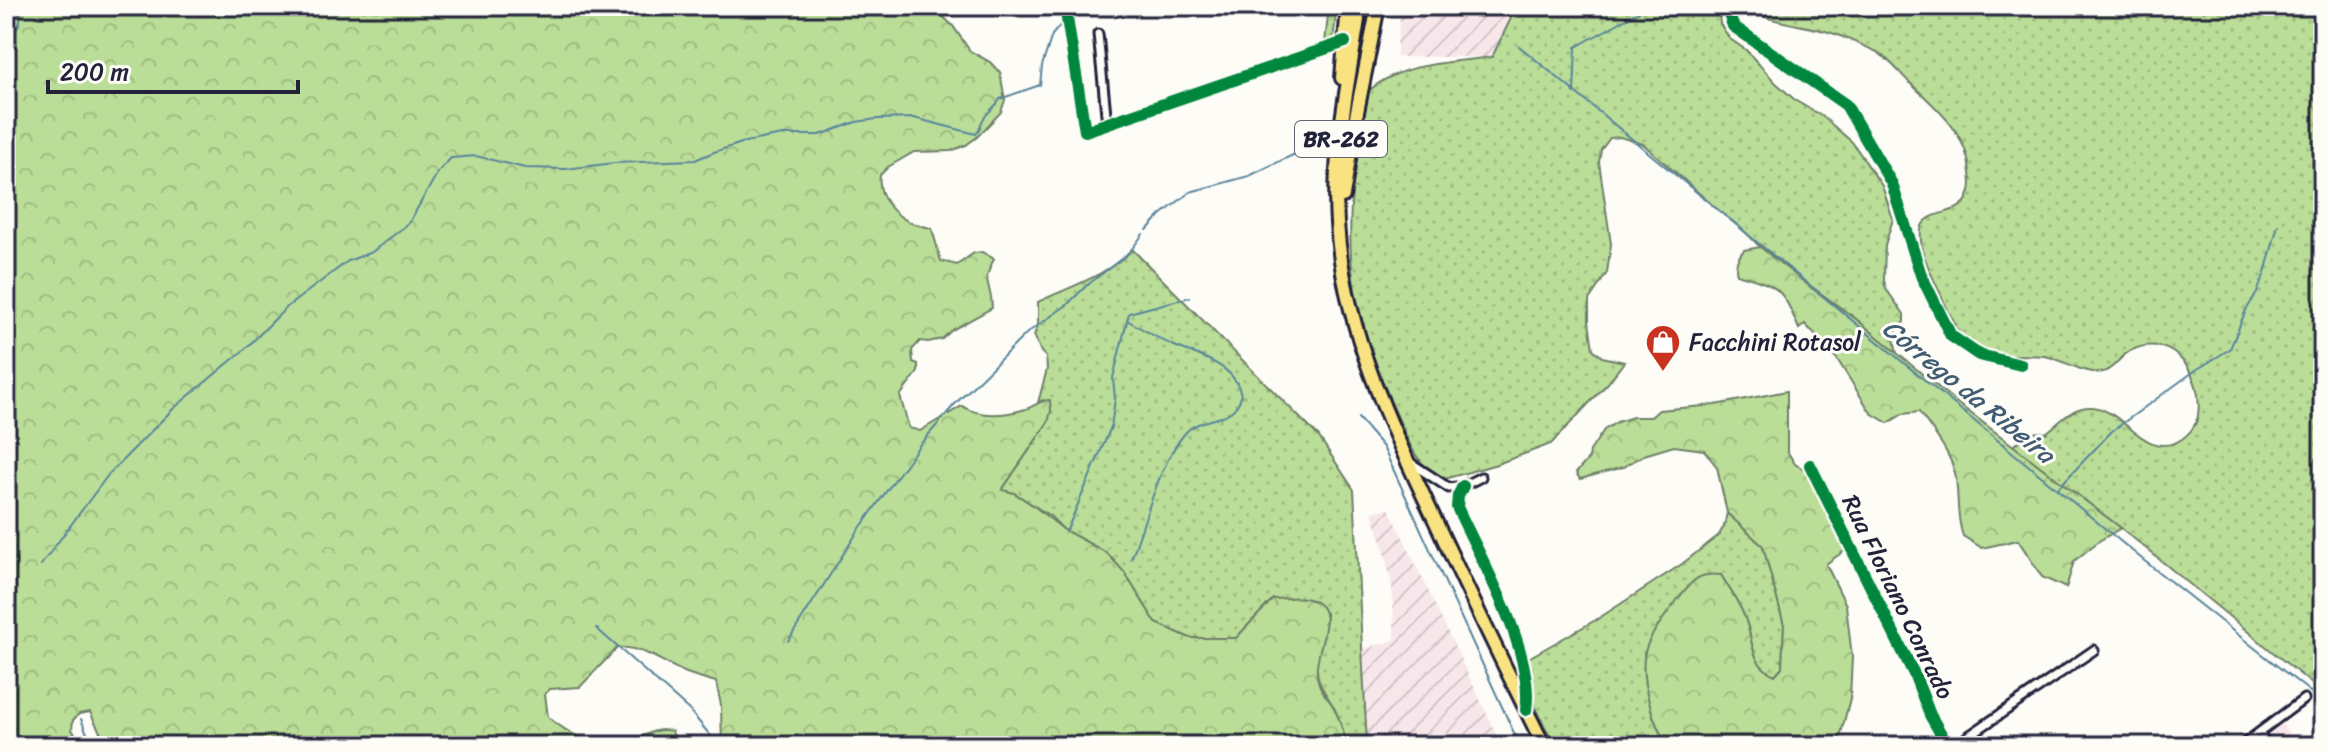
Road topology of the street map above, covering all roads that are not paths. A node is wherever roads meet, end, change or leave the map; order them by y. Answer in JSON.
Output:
{"nodes":[{"id":1,"x":1065,"y":6,"type":"edge"},
{"id":2,"x":1348,"y":6,"type":"edge"},
{"id":3,"x":1360,"y":6,"type":"edge"},
{"id":4,"x":1368,"y":6,"type":"edge"},
{"id":5,"x":1378,"y":6,"type":"edge"},
{"id":6,"x":1726,"y":6,"type":"edge"},
{"id":7,"x":1098,"y":34,"type":"dead end"},
{"id":8,"x":1345,"y":42,"type":"junction"},
{"id":9,"x":1107,"y":124,"type":"junction"},
{"id":10,"x":1343,"y":196,"type":"junction"},
{"id":11,"x":1337,"y":234,"type":"junction"},
{"id":12,"x":1344,"y":273,"type":"junction"},
{"id":13,"x":2021,"y":365,"type":"dead end"},
{"id":14,"x":1406,"y":459,"type":"junction"},
{"id":15,"x":1810,"y":465,"type":"dead end"},
{"id":16,"x":1481,"y":477,"type":"dead end"},
{"id":17,"x":1463,"y":486,"type":"junction"},
{"id":18,"x":2094,"y":650,"type":"dead end"},
{"id":19,"x":2304,"y":699,"type":"dead end"},
{"id":20,"x":1526,"y":710,"type":"junction"},
{"id":21,"x":2260,"y":734,"type":"junction"},
{"id":22,"x":1544,"y":746,"type":"edge"},
{"id":23,"x":1951,"y":746,"type":"edge"},
{"id":24,"x":2241,"y":746,"type":"edge"},
{"id":25,"x":2268,"y":746,"type":"edge"}],
"edges":[{"from":1,"to":9,"type":"street"},
{"from":2,"to":8,"type":"highway","number":"BR-262"},
{"from":3,"to":11,"type":"highway","number":"BR-262"},
{"from":4,"to":10,"type":"highway","number":"BR-262"},
{"from":5,"to":10,"type":"highway","number":"BR-262"},
{"from":6,"to":13,"type":"street"},
{"from":7,"to":9,"type":"street"},
{"from":8,"to":9,"type":"street"},
{"from":8,"to":11,"type":"highway","number":"BR-262"},
{"from":10,"to":12,"type":"highway","number":"BR-262"},
{"from":11,"to":12,"type":"highway","number":"BR-262"},
{"from":12,"to":14,"type":"highway","number":"BR-262"},
{"from":14,"to":17,"type":"street"},
{"from":14,"to":20,"type":"highway","number":"BR-262"},
{"from":15,"to":23,"type":"street","name":"Rua Floriano Conrado"},
{"from":16,"to":17,"type":"street"},
{"from":17,"to":20,"type":"street"},
{"from":18,"to":23,"type":"street"},
{"from":19,"to":21,"type":"street"},
{"from":20,"to":22,"type":"highway","number":"BR-262"},
{"from":21,"to":24,"type":"street"},
{"from":21,"to":25,"type":"street"}]}
